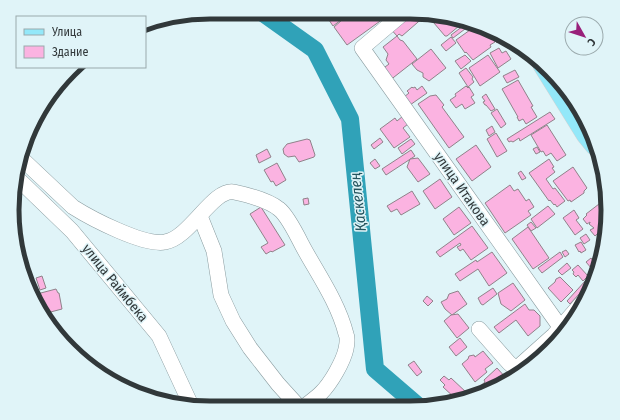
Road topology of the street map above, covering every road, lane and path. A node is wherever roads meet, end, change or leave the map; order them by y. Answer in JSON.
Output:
{"nodes":[{"id":1,"x":396,"y":19,"type":"edge"},
{"id":2,"x":556,"y":86,"type":"edge"},
{"id":3,"x":583,"y":129,"type":"edge"},
{"id":4,"x":26,"y":162,"type":"edge"},
{"id":5,"x":21,"y":182,"type":"edge"},
{"id":6,"x":200,"y":216,"type":"junction"},
{"id":7,"x":560,"y":328,"type":"edge"},
{"id":8,"x":479,"y":329,"type":"dead end"},
{"id":9,"x":557,"y":333,"type":"edge"},
{"id":10,"x":516,"y":369,"type":"edge"},
{"id":11,"x":516,"y":369,"type":"edge"},
{"id":12,"x":189,"y":400,"type":"edge"},
{"id":13,"x":293,"y":401,"type":"edge"},
{"id":14,"x":311,"y":401,"type":"edge"}],
"edges":[{"from":1,"to":7,"type":"street","name":"улица Итакова"},
{"from":2,"to":3,"type":"main road"},
{"from":4,"to":6,"type":"street"},
{"from":5,"to":12,"type":"street","name":"улица Раймбека"},
{"from":6,"to":13,"type":"street"},
{"from":6,"to":14,"type":"street"},
{"from":8,"to":11,"type":"street"},
{"from":9,"to":10,"type":"street"}]}
